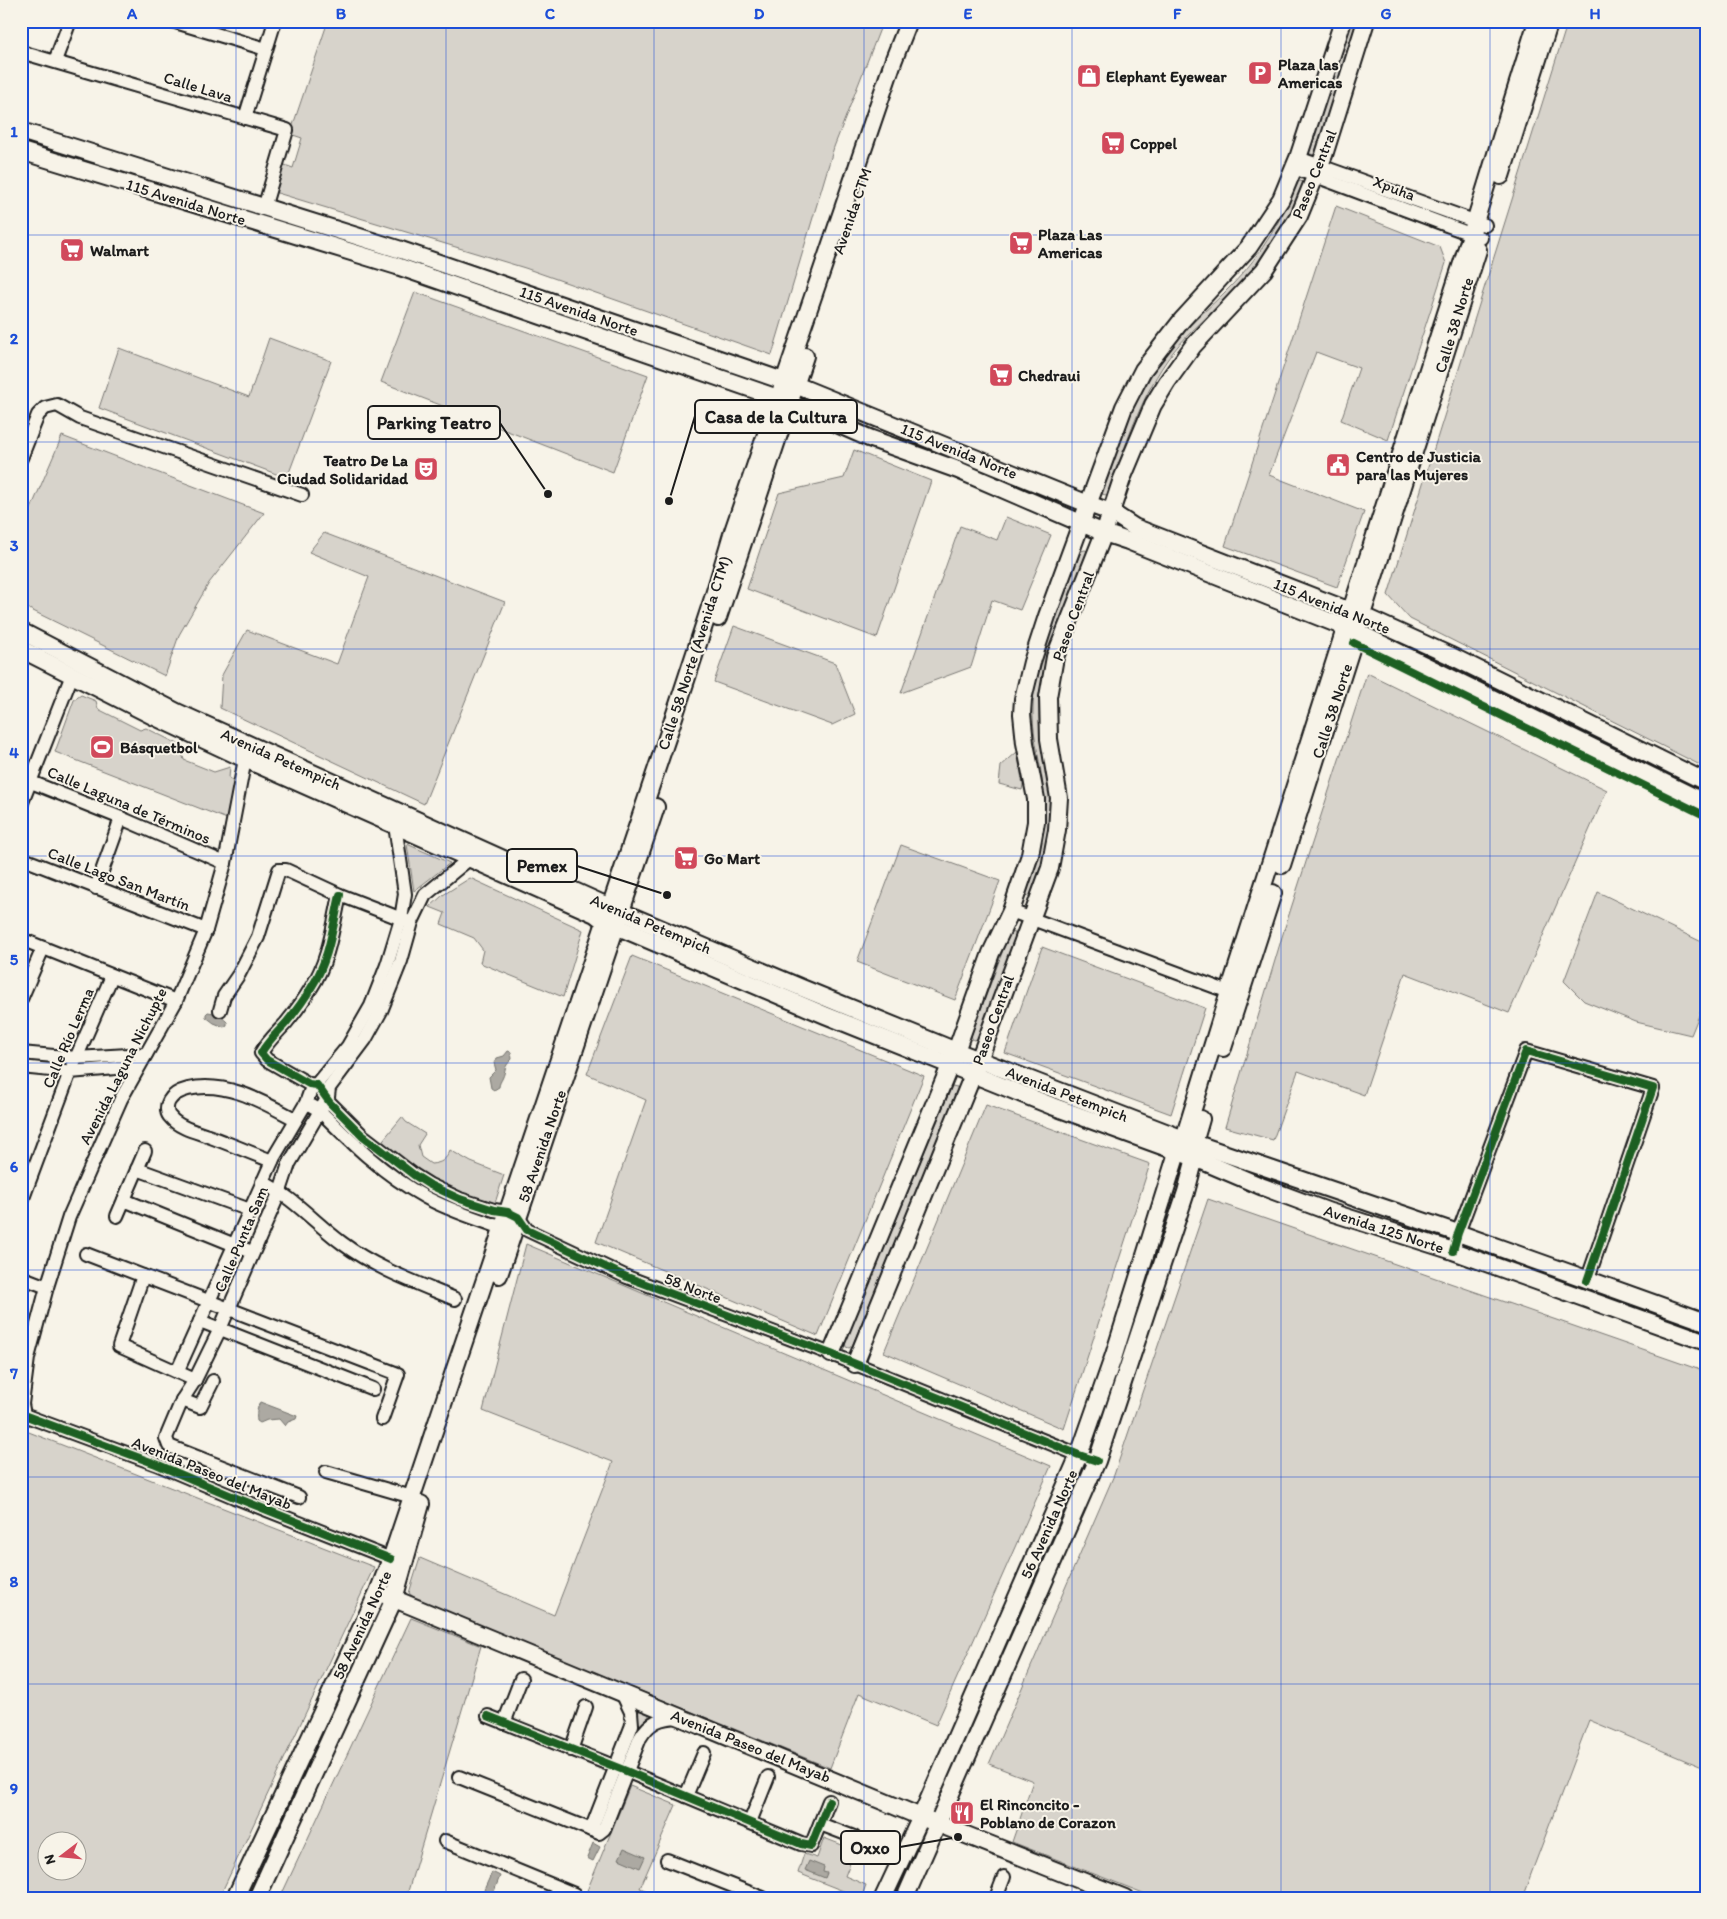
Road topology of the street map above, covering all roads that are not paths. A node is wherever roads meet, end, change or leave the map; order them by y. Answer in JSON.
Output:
{"nodes":[{"id":1,"x":70,"y":21,"type":"edge"},
{"id":2,"x":172,"y":21,"type":"edge"},
{"id":3,"x":275,"y":21,"type":"edge"},
{"id":4,"x":909,"y":21,"type":"edge"},
{"id":5,"x":919,"y":21,"type":"edge"},
{"id":6,"x":1343,"y":21,"type":"edge"},
{"id":7,"x":1366,"y":21,"type":"edge"},
{"id":8,"x":1538,"y":21,"type":"edge"},
{"id":9,"x":1550,"y":21,"type":"edge"},
{"id":10,"x":266,"y":49,"type":"junction"},
{"id":11,"x":21,"y":52,"type":"edge"},
{"id":12,"x":54,"y":61,"type":"junction"},
{"id":13,"x":245,"y":118,"type":"junction"},
{"id":14,"x":21,"y":131,"type":"edge"},
{"id":15,"x":21,"y":151,"type":"edge"},
{"id":16,"x":1296,"y":163,"type":"junction"},
{"id":17,"x":1318,"y":170,"type":"junction"},
{"id":18,"x":264,"y":208,"type":"junction"},
{"id":19,"x":1478,"y":230,"type":"junction"},
{"id":20,"x":790,"y":384,"type":"junction"},
{"id":21,"x":784,"y":400,"type":"junction"},
{"id":22,"x":21,"y":458,"type":"edge"},
{"id":23,"x":302,"y":495,"type":"dead end"},
{"id":24,"x":1088,"y":504,"type":"junction"},
{"id":25,"x":1111,"y":512,"type":"junction"},
{"id":26,"x":1082,"y":523,"type":"junction"},
{"id":27,"x":1104,"y":533,"type":"junction"},
{"id":28,"x":1354,"y":622,"type":"junction"},
{"id":29,"x":21,"y":631,"type":"edge"},
{"id":30,"x":21,"y":649,"type":"edge"},
{"id":31,"x":72,"y":675,"type":"junction"},
{"id":32,"x":245,"y":759,"type":"junction"},
{"id":33,"x":26,"y":780,"type":"edge"},
{"id":34,"x":1706,"y":782,"type":"edge"},
{"id":35,"x":1706,"y":803,"type":"edge"},
{"id":36,"x":21,"y":805,"type":"edge"},
{"id":37,"x":121,"y":818,"type":"junction"},
{"id":38,"x":395,"y":825,"type":"junction"},
{"id":39,"x":21,"y":858,"type":"edge"},
{"id":40,"x":469,"y":859,"type":"junction"},
{"id":41,"x":224,"y":862,"type":"junction"},
{"id":42,"x":96,"y":888,"type":"junction"},
{"id":43,"x":340,"y":895,"type":"junction"},
{"id":44,"x":1011,"y":911,"type":"junction"},
{"id":45,"x":613,"y":917,"type":"junction"},
{"id":46,"x":406,"y":920,"type":"junction"},
{"id":47,"x":1032,"y":920,"type":"junction"},
{"id":48,"x":206,"y":930,"type":"junction"},
{"id":49,"x":21,"y":939,"type":"edge"},
{"id":50,"x":43,"y":948,"type":"junction"},
{"id":51,"x":112,"y":976,"type":"junction"},
{"id":52,"x":1234,"y":994,"type":"junction"},
{"id":53,"x":21,"y":1000,"type":"edge"},
{"id":54,"x":176,"y":1001,"type":"junction"},
{"id":55,"x":220,"y":1010,"type":"dead end"},
{"id":56,"x":21,"y":1053,"type":"edge"},
{"id":57,"x":146,"y":1054,"type":"junction"},
{"id":58,"x":76,"y":1058,"type":"junction"},
{"id":59,"x":953,"y":1058,"type":"junction"},
{"id":60,"x":139,"y":1066,"type":"junction"},
{"id":61,"x":21,"y":1067,"type":"edge"},
{"id":62,"x":976,"y":1067,"type":"junction"},
{"id":63,"x":70,"y":1072,"type":"junction"},
{"id":64,"x":317,"y":1085,"type":"junction"},
{"id":65,"x":328,"y":1097,"type":"junction"},
{"id":66,"x":306,"y":1103,"type":"junction"},
{"id":67,"x":319,"y":1110,"type":"junction"},
{"id":68,"x":295,"y":1119,"type":"junction"},
{"id":69,"x":1188,"y":1148,"type":"junction"},
{"id":70,"x":144,"y":1151,"type":"dead end"},
{"id":71,"x":272,"y":1161,"type":"junction"},
{"id":72,"x":137,"y":1169,"type":"junction"},
{"id":73,"x":262,"y":1182,"type":"junction"},
{"id":74,"x":1263,"y":1187,"type":"junction"},
{"id":75,"x":280,"y":1191,"type":"junction"},
{"id":76,"x":428,"y":1191,"type":"junction"},
{"id":77,"x":1186,"y":1192,"type":"junction"},
{"id":78,"x":23,"y":1198,"type":"dead end"},
{"id":79,"x":124,"y":1200,"type":"junction"},
{"id":80,"x":250,"y":1210,"type":"junction"},
{"id":81,"x":117,"y":1216,"type":"dead end"},
{"id":82,"x":514,"y":1224,"type":"junction"},
{"id":83,"x":1458,"y":1233,"type":"junction"},
{"id":84,"x":234,"y":1245,"type":"junction"},
{"id":85,"x":1453,"y":1251,"type":"junction"},
{"id":86,"x":252,"y":1252,"type":"junction"},
{"id":87,"x":86,"y":1254,"type":"dead end"},
{"id":88,"x":143,"y":1276,"type":"junction"},
{"id":89,"x":21,"y":1277,"type":"edge"},
{"id":90,"x":1587,"y":1281,"type":"junction"},
{"id":91,"x":47,"y":1287,"type":"junction"},
{"id":92,"x":455,"y":1299,"type":"dead end"},
{"id":93,"x":209,"y":1300,"type":"junction"},
{"id":94,"x":228,"y":1309,"type":"junction"},
{"id":95,"x":200,"y":1321,"type":"junction"},
{"id":96,"x":1706,"y":1322,"type":"edge"},
{"id":97,"x":220,"y":1329,"type":"junction"},
{"id":98,"x":1706,"y":1342,"type":"edge"},
{"id":99,"x":831,"y":1354,"type":"junction"},
{"id":100,"x":24,"y":1357,"type":"edge"},
{"id":101,"x":855,"y":1364,"type":"junction"},
{"id":102,"x":177,"y":1372,"type":"junction"},
{"id":103,"x":195,"y":1380,"type":"junction"},
{"id":104,"x":213,"y":1381,"type":"dead end"},
{"id":105,"x":373,"y":1389,"type":"dead end"},
{"id":106,"x":182,"y":1400,"type":"junction"},
{"id":107,"x":23,"y":1414,"type":"edge"},
{"id":108,"x":382,"y":1419,"type":"dead end"},
{"id":109,"x":1079,"y":1455,"type":"junction"},
{"id":110,"x":1097,"y":1461,"type":"junction"},
{"id":111,"x":326,"y":1472,"type":"dead end"},
{"id":112,"x":299,"y":1497,"type":"dead end"},
{"id":113,"x":412,"y":1497,"type":"junction"},
{"id":114,"x":391,"y":1559,"type":"junction"},
{"id":115,"x":378,"y":1592,"type":"junction"},
{"id":116,"x":394,"y":1599,"type":"junction"},
{"id":117,"x":521,"y":1679,"type":"dead end"},
{"id":118,"x":622,"y":1694,"type":"junction"},
{"id":119,"x":586,"y":1707,"type":"dead end"},
{"id":120,"x":488,"y":1716,"type":"dead end"},
{"id":121,"x":682,"y":1717,"type":"junction"},
{"id":122,"x":504,"y":1723,"type":"junction"},
{"id":123,"x":635,"y":1736,"type":"junction"},
{"id":124,"x":571,"y":1750,"type":"junction"},
{"id":125,"x":704,"y":1754,"type":"dead end"},
{"id":126,"x":621,"y":1769,"type":"junction"},
{"id":127,"x":459,"y":1777,"type":"dead end"},
{"id":128,"x":768,"y":1777,"type":"dead end"},
{"id":129,"x":288,"y":1783,"type":"junction"},
{"id":130,"x":305,"y":1791,"type":"junction"},
{"id":131,"x":686,"y":1796,"type":"junction"},
{"id":132,"x":830,"y":1801,"type":"dead end"},
{"id":133,"x":921,"y":1817,"type":"junction"},
{"id":134,"x":750,"y":1822,"type":"junction"},
{"id":135,"x":820,"y":1824,"type":"junction"},
{"id":136,"x":939,"y":1824,"type":"junction"},
{"id":137,"x":854,"y":1837,"type":"dead end"},
{"id":138,"x":445,"y":1841,"type":"dead end"},
{"id":139,"x":667,"y":1860,"type":"dead end"},
{"id":140,"x":1004,"y":1877,"type":"dead end"},
{"id":141,"x":236,"y":1898,"type":"edge"},
{"id":142,"x":257,"y":1898,"type":"edge"},
{"id":143,"x":573,"y":1898,"type":"edge"},
{"id":144,"x":764,"y":1898,"type":"edge"},
{"id":145,"x":883,"y":1898,"type":"edge"},
{"id":146,"x":905,"y":1898,"type":"edge"},
{"id":147,"x":996,"y":1898,"type":"edge"},
{"id":148,"x":1125,"y":1898,"type":"edge"}],
"edges":[{"from":1,"to":12,"type":"street"},
{"from":2,"to":10,"type":"street"},
{"from":3,"to":10,"type":"street"},
{"from":4,"to":20,"type":"main road","name":"Avenida CTM"},
{"from":5,"to":20,"type":"main road","name":"Avenida CTM"},
{"from":6,"to":16,"type":"main road","name":"Paseo Central"},
{"from":7,"to":17,"type":"main road","name":"Paseo Central"},
{"from":8,"to":19,"type":"main road","name":"Calle 38 Norte"},
{"from":9,"to":19,"type":"main road","name":"Calle 38 Norte"},
{"from":10,"to":13,"type":"street"},
{"from":11,"to":12,"type":"street","name":"Calle Lava"},
{"from":12,"to":13,"type":"street","name":"Calle Lava"},
{"from":13,"to":18,"type":"street","name":"Calle Lava"},
{"from":14,"to":18,"type":"main road","name":"115 Avenida Norte"},
{"from":15,"to":21,"type":"main road","name":"115 Avenida Norte"},
{"from":16,"to":17,"type":"street","name":"Xpuha"},
{"from":16,"to":24,"type":"main road","name":"Paseo Central"},
{"from":17,"to":19,"type":"street","name":"Xpuha"},
{"from":17,"to":25,"type":"main road","name":"Paseo Central"},
{"from":18,"to":20,"type":"main road","name":"115 Avenida Norte"},
{"from":19,"to":28,"type":"main road","name":"Calle 38 Norte"},
{"from":20,"to":21,"type":"main road","name":"Avenida CTM"},
{"from":20,"to":24,"type":"main road","name":"115 Avenida Norte"},
{"from":21,"to":26,"type":"main road","name":"115 Avenida Norte"},
{"from":21,"to":45,"type":"main road","name":"Calle 58 Norte (Avenida CTM)"},
{"from":22,"to":23,"type":"street"},
{"from":24,"to":25,"type":"main road","name":"115 Avenida Norte"},
{"from":24,"to":26,"type":"main road","name":"Paseo Central"},
{"from":25,"to":27,"type":"main road","name":"Paseo Central"},
{"from":25,"to":28,"type":"main road","name":"115 Avenida Norte"},
{"from":26,"to":27,"type":"main road","name":"115 Avenida Norte"},
{"from":26,"to":44,"type":"main road","name":"Paseo Central"},
{"from":27,"to":28,"type":"main road","name":"115 Avenida Norte"},
{"from":27,"to":47,"type":"main road","name":"Paseo Central"},
{"from":28,"to":34,"type":"main road","name":"115 Avenida Norte"},
{"from":28,"to":35,"type":"main road","name":"115 Avenida Norte"},
{"from":28,"to":52,"type":"main road","name":"Calle 38 Norte"},
{"from":29,"to":45,"type":"main road","name":"Avenida Petempich"},
{"from":30,"to":31,"type":"main road","name":"Avenida Petempich"},
{"from":31,"to":32,"type":"main road","name":"Avenida Petempich"},
{"from":31,"to":33,"type":"street"},
{"from":32,"to":38,"type":"main road","name":"Avenida Petempich"},
{"from":32,"to":41,"type":"street","name":"Avenida Laguna Nichupte"},
{"from":33,"to":36,"type":"street"},
{"from":33,"to":37,"type":"street","name":"Calle Laguna de Términos"},
{"from":37,"to":41,"type":"street","name":"Calle Laguna de Términos"},
{"from":37,"to":42,"type":"street"},
{"from":38,"to":40,"type":"main road","name":"Avenida Petempich"},
{"from":38,"to":46,"type":"street","name":"Calle Punta Sam"},
{"from":39,"to":42,"type":"street","name":"Calle Lago San Martín"},
{"from":40,"to":45,"type":"main road","name":"Avenida Petempich"},
{"from":40,"to":46,"type":"street","name":"Calle Punta Sam"},
{"from":41,"to":48,"type":"street","name":"Avenida Laguna Nichupte"},
{"from":42,"to":48,"type":"street","name":"Calle Lago San Martín"},
{"from":43,"to":46,"type":"street"},
{"from":43,"to":55,"type":"street"},
{"from":43,"to":64,"type":"street"},
{"from":44,"to":47,"type":"street"},
{"from":44,"to":59,"type":"main road","name":"Paseo Central"},
{"from":45,"to":59,"type":"main road","name":"Avenida Petempich"},
{"from":45,"to":82,"type":"main road","name":"58 Avenida Norte"},
{"from":46,"to":64,"type":"street","name":"Calle Punta Sam"},
{"from":46,"to":65,"type":"street","name":"Calle Punta Sam"},
{"from":47,"to":52,"type":"street"},
{"from":47,"to":62,"type":"main road","name":"Paseo Central"},
{"from":48,"to":54,"type":"street","name":"Avenida Laguna Nichupte"},
{"from":49,"to":50,"type":"street"},
{"from":50,"to":51,"type":"street"},
{"from":50,"to":53,"type":"street"},
{"from":51,"to":54,"type":"street"},
{"from":51,"to":58,"type":"street","name":"Calle Río Lerma"},
{"from":52,"to":69,"type":"main road","name":"Calle 38 Norte"},
{"from":54,"to":57,"type":"street","name":"Avenida Laguna Nichupte"},
{"from":56,"to":58,"type":"street"},
{"from":57,"to":58,"type":"street"},
{"from":57,"to":60,"type":"street","name":"Avenida Laguna Nichupte"},
{"from":58,"to":63,"type":"street","name":"Calle Río Lerma"},
{"from":59,"to":62,"type":"main road","name":"Avenida Petempich"},
{"from":59,"to":99,"type":"main road","name":"Paseo Central"},
{"from":60,"to":63,"type":"street"},
{"from":60,"to":91,"type":"street","name":"Avenida Laguna Nichupte"},
{"from":61,"to":63,"type":"street"},
{"from":62,"to":69,"type":"main road","name":"Avenida Petempich"},
{"from":62,"to":101,"type":"main road","name":"Paseo Central"},
{"from":63,"to":78,"type":"street","name":"Calle Río Lerma"},
{"from":64,"to":65,"type":"street","name":"58 Norte"},
{"from":64,"to":66,"type":"street","name":"Calle Punta Sam"},
{"from":65,"to":67,"type":"street","name":"Calle Punta Sam"},
{"from":65,"to":76,"type":"street","name":"58 Norte"},
{"from":66,"to":67,"type":"street","name":"58 Norte"},
{"from":66,"to":68,"type":"street","name":"Calle Punta Sam"},
{"from":67,"to":75,"type":"street","name":"Calle Punta Sam"},
{"from":67,"to":76,"type":"street","name":"58 Norte"},
{"from":68,"to":71,"type":"street","name":"Calle Punta Sam"},
{"from":68,"to":71,"type":"street"},
{"from":69,"to":74,"type":"main road","name":"Avenida 125 Norte"},
{"from":69,"to":77,"type":"main road","name":"56 Avenida Norte"},
{"from":69,"to":83,"type":"main road","name":"Avenida 125 Norte"},
{"from":69,"to":109,"type":"main road","name":"56 Avenida Norte"},
{"from":70,"to":72,"type":"street"},
{"from":71,"to":73,"type":"street","name":"Calle Punta Sam"},
{"from":72,"to":79,"type":"street"},
{"from":72,"to":80,"type":"street"},
{"from":73,"to":75,"type":"street"},
{"from":73,"to":80,"type":"street","name":"Calle Punta Sam"},
{"from":74,"to":77,"type":"main road","name":"56 Avenida Norte"},
{"from":74,"to":85,"type":"main road","name":"Avenida 125 Norte"},
{"from":75,"to":86,"type":"street","name":"Calle Punta Sam"},
{"from":75,"to":92,"type":"street"},
{"from":76,"to":82,"type":"street","name":"58 Norte"},
{"from":77,"to":110,"type":"main road","name":"56 Avenida Norte"},
{"from":79,"to":81,"type":"street"},
{"from":79,"to":84,"type":"street"},
{"from":80,"to":84,"type":"street","name":"Calle Punta Sam"},
{"from":82,"to":99,"type":"street","name":"58 Norte"},
{"from":82,"to":113,"type":"main road","name":"58 Avenida Norte"},
{"from":82,"to":116,"type":"main road","name":"58 Avenida Norte"},
{"from":83,"to":85,"type":"street"},
{"from":83,"to":90,"type":"main road","name":"Avenida 125 Norte"},
{"from":83,"to":90,"type":"street"},
{"from":84,"to":86,"type":"street"},
{"from":84,"to":93,"type":"street","name":"Calle Punta Sam"},
{"from":85,"to":98,"type":"main road","name":"Avenida 125 Norte"},
{"from":86,"to":94,"type":"street","name":"Calle Punta Sam"},
{"from":87,"to":88,"type":"street"},
{"from":88,"to":93,"type":"street"},
{"from":88,"to":102,"type":"street"},
{"from":89,"to":91,"type":"street"},
{"from":90,"to":96,"type":"main road","name":"Avenida 125 Norte"},
{"from":91,"to":100,"type":"street","name":"Avenida Laguna Nichupte"},
{"from":93,"to":94,"type":"street"},
{"from":93,"to":95,"type":"street","name":"Calle Punta Sam"},
{"from":94,"to":97,"type":"street","name":"Calle Punta Sam"},
{"from":94,"to":108,"type":"street"},
{"from":95,"to":97,"type":"street"},
{"from":95,"to":102,"type":"street","name":"Calle Punta Sam"},
{"from":97,"to":103,"type":"street","name":"Calle Punta Sam"},
{"from":97,"to":105,"type":"street"},
{"from":99,"to":101,"type":"street","name":"58 Norte"},
{"from":100,"to":107,"type":"street","name":"Avenida Laguna Nichupte"},
{"from":101,"to":109,"type":"street","name":"58 Norte"},
{"from":102,"to":103,"type":"street"},
{"from":103,"to":106,"type":"street","name":"Calle Punta Sam"},
{"from":104,"to":106,"type":"street"},
{"from":106,"to":112,"type":"street","name":"Calle Punta Sam"},
{"from":107,"to":114,"type":"street","name":"Avenida Paseo del Mayab"},
{"from":109,"to":110,"type":"street","name":"58 Norte"},
{"from":109,"to":133,"type":"main road","name":"56 Avenida Norte"},
{"from":110,"to":136,"type":"main road","name":"56 Avenida Norte"},
{"from":111,"to":113,"type":"street"},
{"from":113,"to":114,"type":"main road","name":"58 Avenida Norte"},
{"from":114,"to":115,"type":"main road","name":"58 Avenida Norte"},
{"from":115,"to":116,"type":"main road","name":"Avenida Paseo del Mayab"},
{"from":115,"to":129,"type":"main road","name":"58 Avenida Norte"},
{"from":116,"to":118,"type":"main road","name":"Avenida Paseo del Mayab"},
{"from":116,"to":130,"type":"main road","name":"58 Avenida Norte"},
{"from":117,"to":122,"type":"street"},
{"from":118,"to":121,"type":"main road","name":"Avenida Paseo del Mayab"},
{"from":118,"to":123,"type":"street"},
{"from":119,"to":124,"type":"street"},
{"from":120,"to":122,"type":"street"},
{"from":121,"to":123,"type":"street"},
{"from":121,"to":133,"type":"main road","name":"Avenida Paseo del Mayab"},
{"from":122,"to":124,"type":"street"},
{"from":123,"to":126,"type":"street"},
{"from":124,"to":126,"type":"street"},
{"from":125,"to":131,"type":"street"},
{"from":126,"to":127,"type":"street"},
{"from":126,"to":131,"type":"street"},
{"from":128,"to":134,"type":"street"},
{"from":129,"to":130,"type":"main road"},
{"from":129,"to":141,"type":"main road","name":"58 Avenida Norte"},
{"from":130,"to":142,"type":"main road","name":"58 Avenida Norte"},
{"from":131,"to":134,"type":"street"},
{"from":132,"to":135,"type":"street"},
{"from":133,"to":136,"type":"main road","name":"Avenida Paseo del Mayab"},
{"from":133,"to":145,"type":"main road","name":"56 Avenida Norte"},
{"from":134,"to":135,"type":"street"},
{"from":135,"to":137,"type":"street"},
{"from":136,"to":146,"type":"main road","name":"56 Avenida Norte"},
{"from":136,"to":148,"type":"main road","name":"Avenida Paseo del Mayab"},
{"from":138,"to":143,"type":"street"},
{"from":139,"to":144,"type":"street"},
{"from":140,"to":147,"type":"street"}]}
